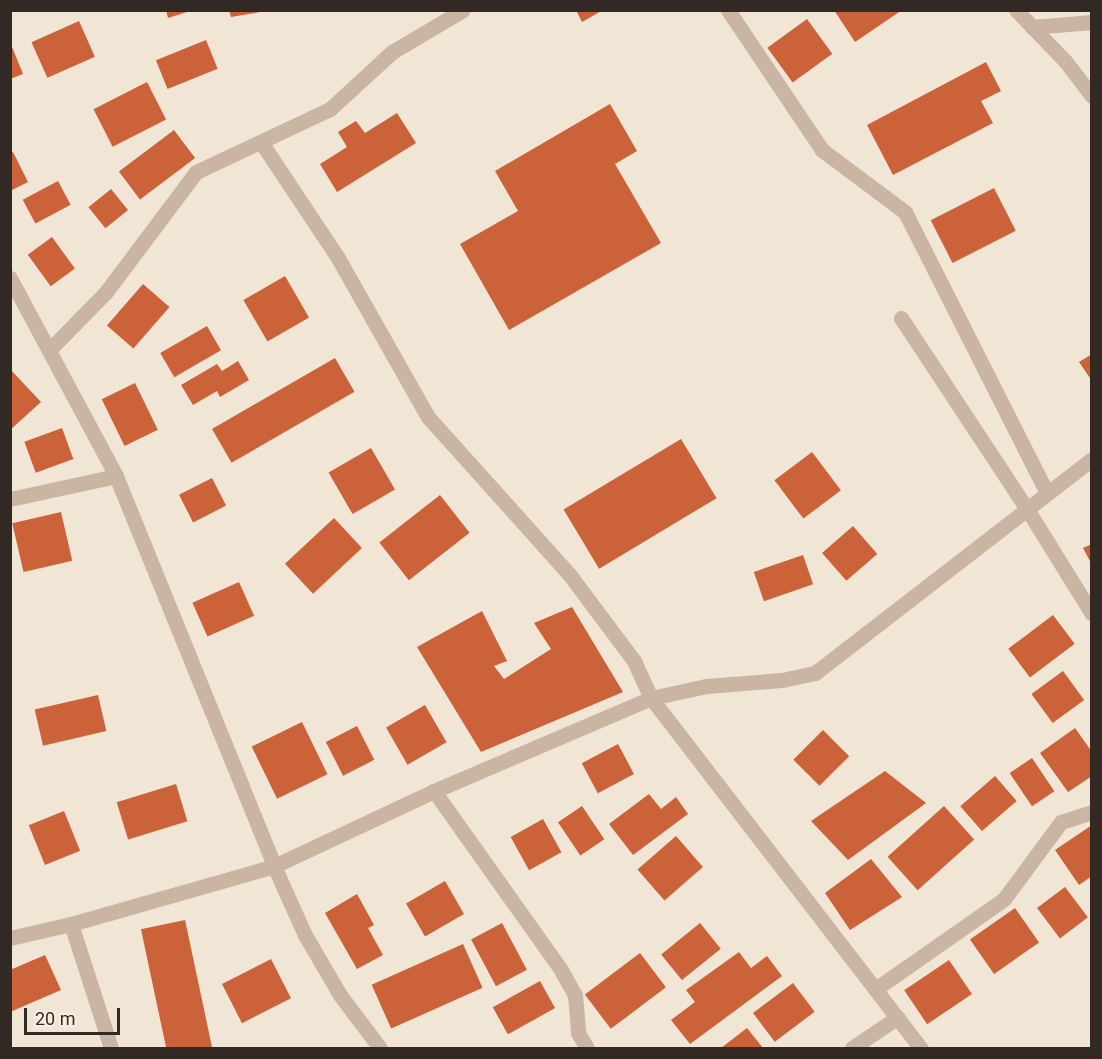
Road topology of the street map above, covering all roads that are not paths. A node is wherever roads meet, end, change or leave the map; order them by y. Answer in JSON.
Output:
{"nodes":[{"id":1,"x":463,"y":10,"type":"edge"},
{"id":2,"x":728,"y":10,"type":"edge"},
{"id":3,"x":1016,"y":10,"type":"edge"},
{"id":4,"x":1092,"y":22,"type":"edge"},
{"id":5,"x":1032,"y":27,"type":"junction"},
{"id":6,"x":1092,"y":96,"type":"edge"},
{"id":7,"x":261,"y":142,"type":"junction"},
{"id":8,"x":10,"y":278,"type":"edge"},
{"id":9,"x":901,"y":318,"type":"dead end"},
{"id":10,"x":50,"y":349,"type":"junction"},
{"id":11,"x":1092,"y":459,"type":"edge"},
{"id":12,"x":116,"y":476,"type":"junction"},
{"id":13,"x":1047,"y":494,"type":"junction"},
{"id":14,"x":10,"y":499,"type":"edge"},
{"id":15,"x":1027,"y":509,"type":"junction"},
{"id":16,"x":1092,"y":614,"type":"edge"},
{"id":17,"x":651,"y":698,"type":"junction"},
{"id":18,"x":434,"y":791,"type":"junction"},
{"id":19,"x":1092,"y":812,"type":"edge"},
{"id":20,"x":274,"y":866,"type":"junction"},
{"id":21,"x":71,"y":924,"type":"junction"},
{"id":22,"x":10,"y":938,"type":"edge"},
{"id":23,"x":877,"y":988,"type":"junction"},
{"id":24,"x":898,"y":1017,"type":"junction"},
{"id":25,"x":111,"y":1048,"type":"edge"},
{"id":26,"x":380,"y":1048,"type":"edge"},
{"id":27,"x":587,"y":1048,"type":"edge"},
{"id":28,"x":852,"y":1048,"type":"edge"},
{"id":29,"x":921,"y":1048,"type":"edge"}],
"edges":[{"from":1,"to":7,"type":"street"},
{"from":2,"to":13,"type":"street"},
{"from":3,"to":5,"type":"street"},
{"from":4,"to":5,"type":"street"},
{"from":5,"to":6,"type":"street"},
{"from":7,"to":10,"type":"street"},
{"from":7,"to":17,"type":"street"},
{"from":8,"to":10,"type":"street"},
{"from":9,"to":15,"type":"street"},
{"from":10,"to":12,"type":"street"},
{"from":11,"to":13,"type":"street"},
{"from":12,"to":14,"type":"street"},
{"from":12,"to":20,"type":"street"},
{"from":13,"to":15,"type":"street"},
{"from":15,"to":16,"type":"street"},
{"from":15,"to":17,"type":"street"},
{"from":17,"to":18,"type":"street"},
{"from":17,"to":23,"type":"street"},
{"from":18,"to":20,"type":"street"},
{"from":18,"to":27,"type":"street"},
{"from":19,"to":23,"type":"street"},
{"from":20,"to":21,"type":"street"},
{"from":20,"to":26,"type":"street"},
{"from":21,"to":22,"type":"street"},
{"from":21,"to":25,"type":"street"},
{"from":23,"to":24,"type":"street"},
{"from":24,"to":28,"type":"street"},
{"from":24,"to":29,"type":"street"}]}
